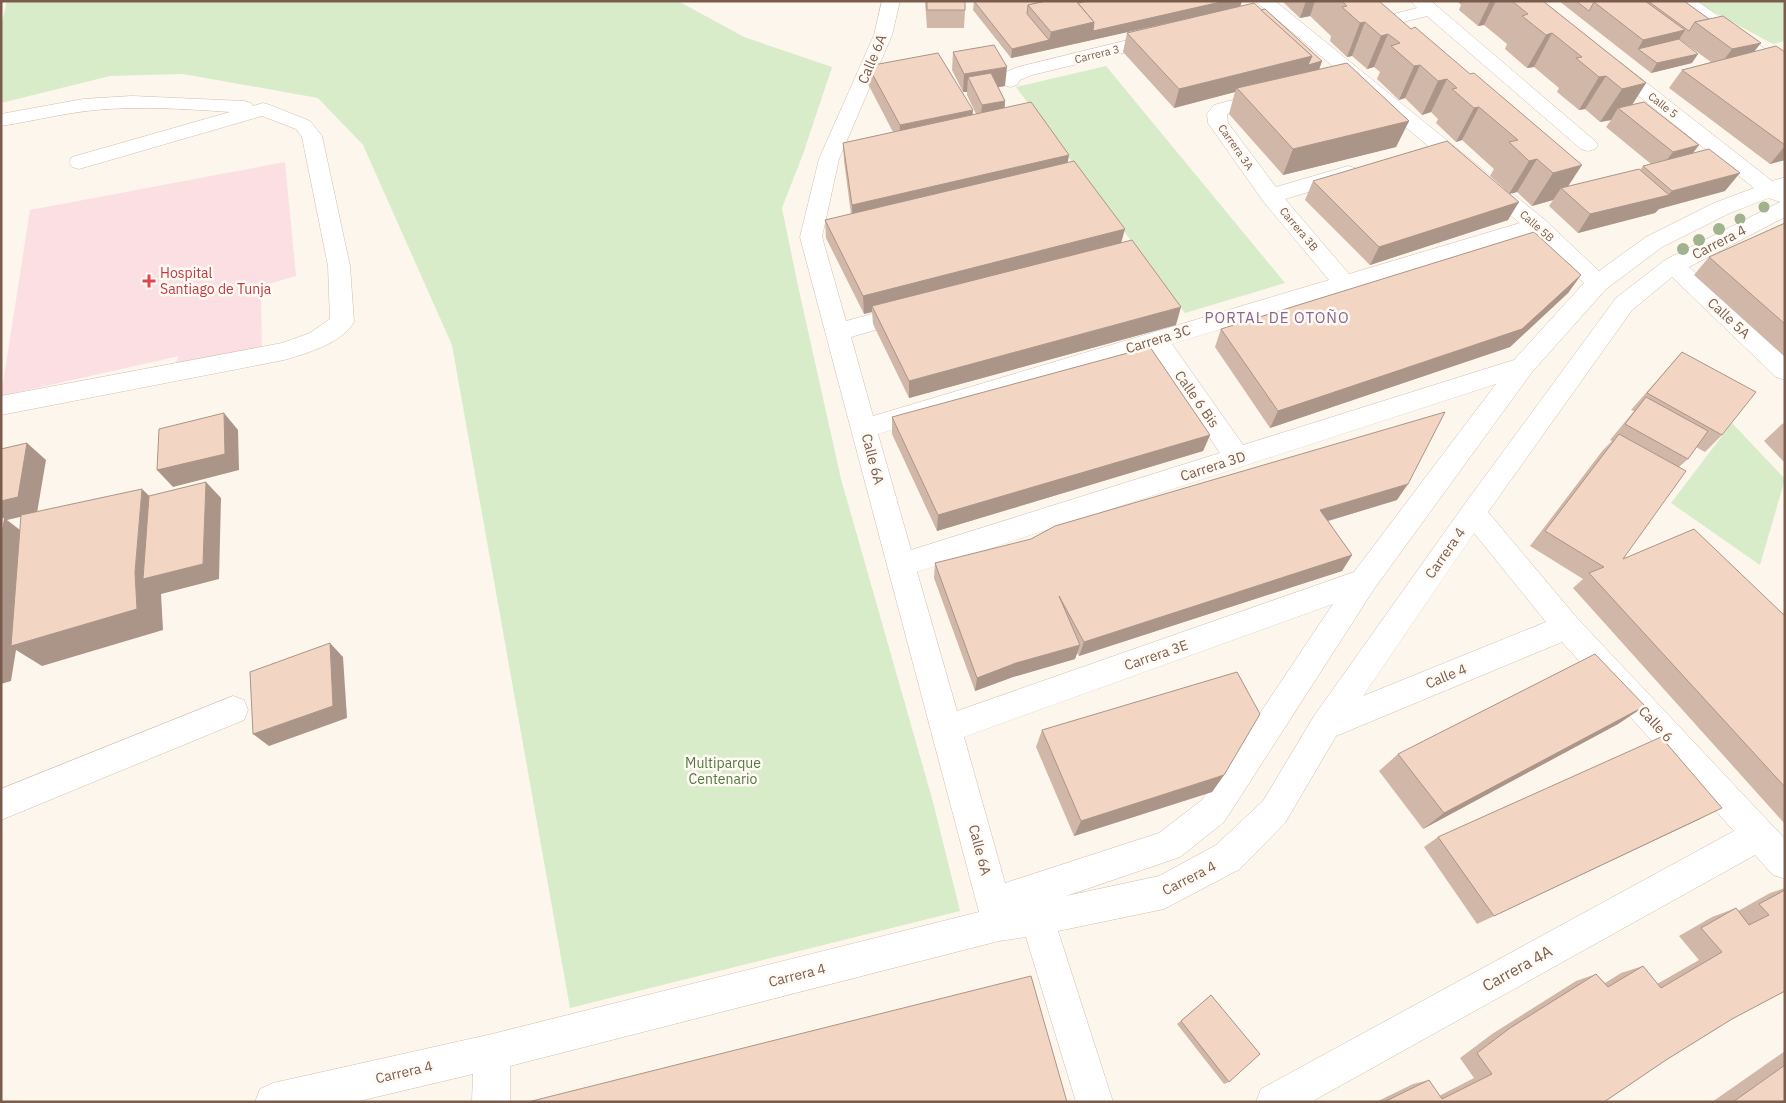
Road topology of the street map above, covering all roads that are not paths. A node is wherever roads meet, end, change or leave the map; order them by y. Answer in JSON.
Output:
{"nodes":[{"id":1,"x":891,"y":1,"type":"edge"},
{"id":2,"x":1686,"y":1,"type":"edge"},
{"id":3,"x":1425,"y":6,"type":"edge"},
{"id":4,"x":1264,"y":9,"type":"edge"},
{"id":5,"x":1388,"y":21,"type":"edge"},
{"id":6,"x":1178,"y":34,"type":"edge"},
{"id":7,"x":1470,"y":44,"type":"junction"},
{"id":8,"x":1450,"y":49,"type":"dead end"},
{"id":9,"x":1785,"y":55,"type":"edge"},
{"id":10,"x":1601,"y":56,"type":"edge"},
{"id":11,"x":1766,"y":59,"type":"junction"},
{"id":12,"x":1498,"y":68,"type":"junction"},
{"id":13,"x":1785,"y":72,"type":"edge"},
{"id":14,"x":1480,"y":74,"type":"dead end"},
{"id":15,"x":1010,"y":81,"type":"dead end"},
{"id":16,"x":1286,"y":92,"type":"edge"},
{"id":17,"x":263,"y":109,"type":"junction"},
{"id":18,"x":1,"y":120,"type":"edge"},
{"id":19,"x":1562,"y":150,"type":"edge"},
{"id":20,"x":79,"y":162,"type":"dead end"},
{"id":21,"x":1365,"y":168,"type":"edge"},
{"id":22,"x":1271,"y":196,"type":"junction"},
{"id":23,"x":1781,"y":201,"type":"edge"},
{"id":24,"x":1536,"y":225,"type":"junction"},
{"id":25,"x":1673,"y":265,"type":"junction"},
{"id":26,"x":1344,"y":283,"type":"junction"},
{"id":27,"x":1598,"y":283,"type":"junction"},
{"id":28,"x":934,"y":305,"type":"edge"},
{"id":29,"x":838,"y":332,"type":"junction"},
{"id":30,"x":1156,"y":340,"type":"junction"},
{"id":31,"x":1523,"y":366,"type":"junction"},
{"id":32,"x":1785,"y":370,"type":"edge"},
{"id":33,"x":1,"y":406,"type":"edge"},
{"id":34,"x":865,"y":428,"type":"junction"},
{"id":35,"x":1238,"y":458,"type":"junction"},
{"id":36,"x":1473,"y":513,"type":"junction"},
{"id":37,"x":902,"y":565,"type":"junction"},
{"id":38,"x":1364,"y":581,"type":"junction"},
{"id":39,"x":1567,"y":627,"type":"junction"},
{"id":40,"x":233,"y":710,"type":"dead end"},
{"id":41,"x":1325,"y":726,"type":"junction"},
{"id":42,"x":947,"y":729,"type":"junction"},
{"id":43,"x":1,"y":805,"type":"edge"},
{"id":44,"x":1759,"y":835,"type":"junction"},
{"id":45,"x":1785,"y":863,"type":"edge"},
{"id":46,"x":996,"y":913,"type":"junction"},
{"id":47,"x":1037,"y":919,"type":"junction"},
{"id":48,"x":492,"y":1052,"type":"junction"},
{"id":49,"x":273,"y":1102,"type":"edge"},
{"id":50,"x":491,"y":1102,"type":"edge"},
{"id":51,"x":1095,"y":1102,"type":"edge"},
{"id":52,"x":1274,"y":1102,"type":"edge"}],
"edges":[{"from":1,"to":29,"type":"street","name":"Calle 6A"},
{"from":2,"to":11,"type":"street"},
{"from":3,"to":5,"type":"street"},
{"from":3,"to":7,"type":"street"},
{"from":4,"to":24,"type":"street","name":"Calle 5B"},
{"from":6,"to":15,"type":"street","name":"Carrera 3"},
{"from":7,"to":8,"type":"street"},
{"from":7,"to":12,"type":"street"},
{"from":9,"to":11,"type":"street"},
{"from":10,"to":23,"type":"street","name":"Calle 5"},
{"from":11,"to":13,"type":"street"},
{"from":12,"to":14,"type":"street"},
{"from":12,"to":19,"type":"street"},
{"from":16,"to":22,"type":"street","name":"Carrera 3A"},
{"from":17,"to":18,"type":"street"},
{"from":17,"to":20,"type":"street"},
{"from":17,"to":33,"type":"street"},
{"from":21,"to":22,"type":"street","name":"Carrera 3B"},
{"from":22,"to":26,"type":"street","name":"Carrera 3B"},
{"from":23,"to":25,"type":"street","name":"Carrera 4"},
{"from":23,"to":27,"type":"street","name":"Carrera 4"},
{"from":24,"to":26,"type":"street","name":"Carrera 3C"},
{"from":24,"to":27,"type":"street","name":"Calle 5B"},
{"from":25,"to":32,"type":"street","name":"Calle 5A"},
{"from":25,"to":36,"type":"street","name":"Carrera 4"},
{"from":26,"to":30,"type":"street","name":"Carrera 3C"},
{"from":27,"to":31,"type":"street","name":"Carrera 4"},
{"from":28,"to":29,"type":"street"},
{"from":29,"to":34,"type":"street","name":"Calle 6A"},
{"from":30,"to":34,"type":"street","name":"Carrera 3C"},
{"from":30,"to":35,"type":"street","name":"Calle 6 Bis"},
{"from":31,"to":35,"type":"street","name":"Carrera 3D"},
{"from":31,"to":38,"type":"street","name":"Carrera 4"},
{"from":34,"to":37,"type":"street","name":"Calle 6A"},
{"from":35,"to":37,"type":"street","name":"Carrera 3D"},
{"from":36,"to":39,"type":"street","name":"Calle 6"},
{"from":36,"to":41,"type":"street","name":"Carrera 4"},
{"from":37,"to":42,"type":"street","name":"Calle 6A"},
{"from":38,"to":42,"type":"street","name":"Carrera 3E"},
{"from":38,"to":46,"type":"street","name":"Carrera 4"},
{"from":39,"to":41,"type":"street","name":"Calle 4"},
{"from":39,"to":44,"type":"street","name":"Calle 6"},
{"from":40,"to":43,"type":"street"},
{"from":41,"to":47,"type":"street","name":"Carrera 4"},
{"from":42,"to":46,"type":"street","name":"Calle 6A"},
{"from":44,"to":45,"type":"street","name":"Calle 6"},
{"from":44,"to":52,"type":"street","name":"Carrera 4A"},
{"from":46,"to":47,"type":"street","name":"Carrera 4"},
{"from":46,"to":48,"type":"street","name":"Carrera 4"},
{"from":47,"to":51,"type":"street"},
{"from":48,"to":49,"type":"street","name":"Carrera 4"},
{"from":48,"to":50,"type":"street"}]}
